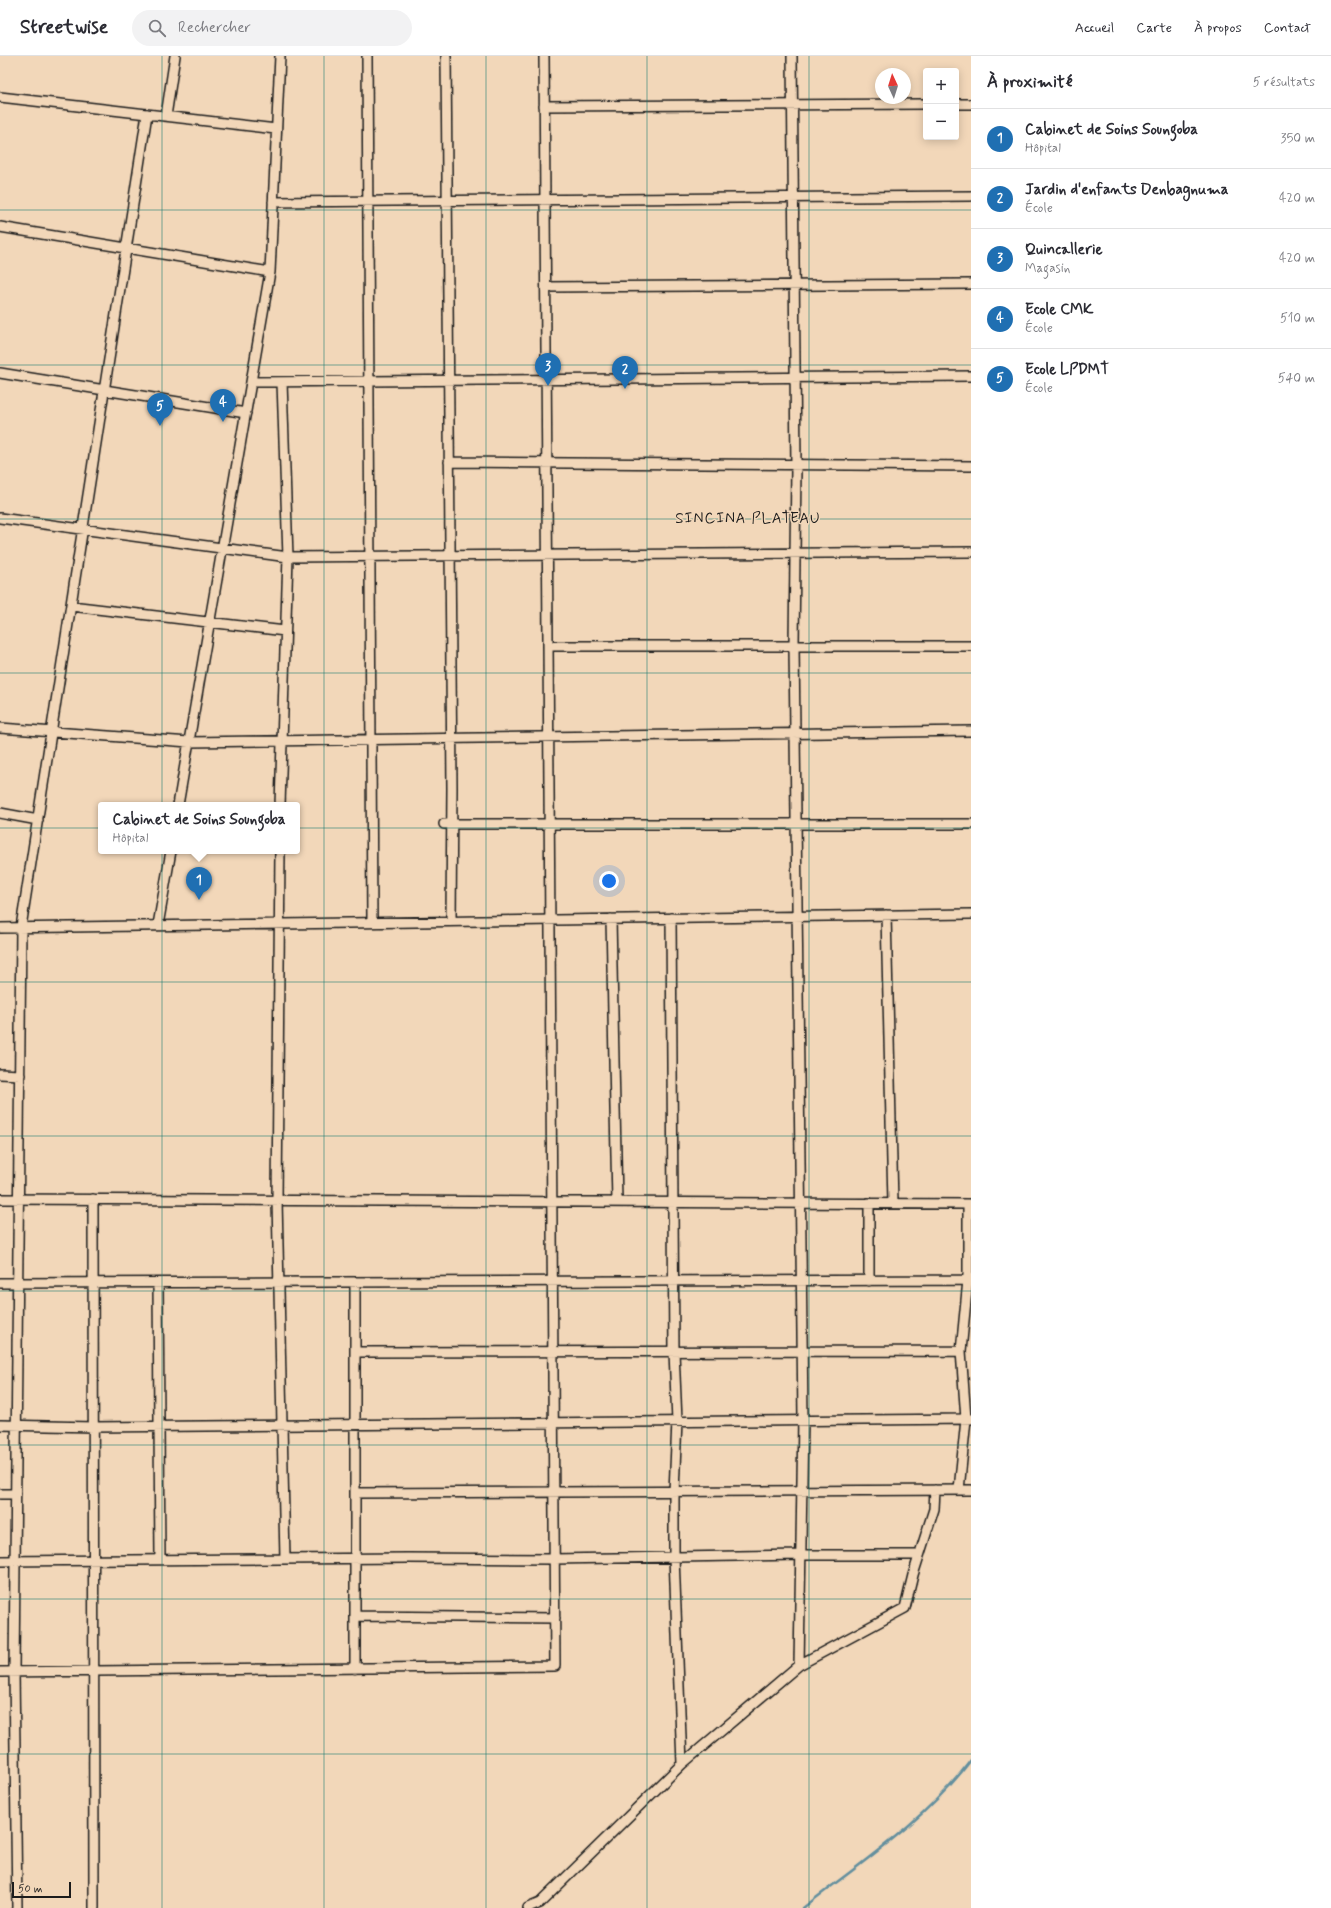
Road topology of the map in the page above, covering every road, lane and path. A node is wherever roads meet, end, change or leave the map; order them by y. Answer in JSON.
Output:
{"nodes":[{"id":1,"x":175,"y":56,"type":"edge"},
{"id":2,"x":280,"y":56,"type":"edge"},
{"id":3,"x":367,"y":56,"type":"edge"},
{"id":4,"x":446,"y":56,"type":"edge"},
{"id":5,"x":544,"y":56,"type":"edge"},
{"id":6,"x":792,"y":56,"type":"edge"},
{"id":7,"x":0,"y":97,"type":"edge"},
{"id":8,"x":923,"y":104,"type":"edge"},
{"id":9,"x":959,"y":104,"type":"edge"},
{"id":10,"x":971,"y":104,"type":"edge"},
{"id":11,"x":792,"y":105,"type":"junction"},
{"id":12,"x":544,"y":106,"type":"junction"},
{"id":13,"x":147,"y":114,"type":"junction"},
{"id":14,"x":166,"y":116,"type":"junction"},
{"id":15,"x":276,"y":129,"type":"junction"},
{"id":16,"x":971,"y":196,"type":"edge"},
{"id":17,"x":792,"y":198,"type":"junction"},
{"id":18,"x":546,"y":200,"type":"junction"},
{"id":19,"x":447,"y":201,"type":"junction"},
{"id":20,"x":273,"y":202,"type":"junction"},
{"id":21,"x":369,"y":202,"type":"junction"},
{"id":22,"x":0,"y":227,"type":"edge"},
{"id":23,"x":126,"y":248,"type":"junction"},
{"id":24,"x":270,"y":272,"type":"junction"},
{"id":25,"x":971,"y":284,"type":"edge"},
{"id":26,"x":793,"y":286,"type":"junction"},
{"id":27,"x":546,"y":287,"type":"junction"},
{"id":28,"x":0,"y":373,"type":"edge"},
{"id":29,"x":971,"y":376,"type":"edge"},
{"id":30,"x":794,"y":378,"type":"junction"},
{"id":31,"x":547,"y":380,"type":"junction"},
{"id":32,"x":448,"y":381,"type":"junction"},
{"id":33,"x":251,"y":382,"type":"junction"},
{"id":34,"x":282,"y":382,"type":"junction"},
{"id":35,"x":370,"y":382,"type":"junction"},
{"id":36,"x":104,"y":390,"type":"junction"},
{"id":37,"x":246,"y":413,"type":"junction"},
{"id":38,"x":449,"y":462,"type":"junction"},
{"id":39,"x":547,"y":463,"type":"junction"},
{"id":40,"x":796,"y":466,"type":"junction"},
{"id":41,"x":971,"y":466,"type":"edge"},
{"id":42,"x":0,"y":518,"type":"edge"},
{"id":43,"x":83,"y":529,"type":"junction"},
{"id":44,"x":222,"y":548,"type":"junction"},
{"id":45,"x":971,"y":552,"type":"edge"},
{"id":46,"x":794,"y":553,"type":"junction"},
{"id":47,"x":547,"y":555,"type":"junction"},
{"id":48,"x":370,"y":556,"type":"junction"},
{"id":49,"x":449,"y":556,"type":"junction"},
{"id":50,"x":288,"y":557,"type":"junction"},
{"id":51,"x":71,"y":606,"type":"junction"},
{"id":52,"x":210,"y":622,"type":"junction"},
{"id":53,"x":285,"y":631,"type":"junction"},
{"id":54,"x":548,"y":646,"type":"junction"},
{"id":55,"x":794,"y":646,"type":"junction"},
{"id":56,"x":971,"y":646,"type":"edge"},
{"id":57,"x":0,"y":728,"type":"edge"},
{"id":58,"x":971,"y":730,"type":"edge"},
{"id":59,"x":51,"y":732,"type":"junction"},
{"id":60,"x":795,"y":732,"type":"junction"},
{"id":61,"x":548,"y":736,"type":"junction"},
{"id":62,"x":450,"y":738,"type":"junction"},
{"id":63,"x":371,"y":739,"type":"junction"},
{"id":64,"x":281,"y":741,"type":"junction"},
{"id":65,"x":189,"y":742,"type":"junction"},
{"id":66,"x":179,"y":802,"type":"edge"},
{"id":67,"x":280,"y":802,"type":"edge"},
{"id":68,"x":0,"y":813,"type":"edge"},
{"id":69,"x":38,"y":820,"type":"junction"},
{"id":70,"x":447,"y":824,"type":"junction"},
{"id":71,"x":549,"y":824,"type":"junction"},
{"id":72,"x":796,"y":824,"type":"junction"},
{"id":73,"x":971,"y":824,"type":"edge"},
{"id":74,"x":170,"y":854,"type":"edge"},
{"id":75,"x":280,"y":854,"type":"edge"},
{"id":76,"x":971,"y":914,"type":"edge"},
{"id":77,"x":886,"y":915,"type":"junction"},
{"id":78,"x":796,"y":916,"type":"junction"},
{"id":79,"x":671,"y":918,"type":"junction"},
{"id":80,"x":611,"y":919,"type":"junction"},
{"id":81,"x":549,"y":920,"type":"junction"},
{"id":82,"x":451,"y":921,"type":"junction"},
{"id":83,"x":372,"y":922,"type":"junction"},
{"id":84,"x":279,"y":924,"type":"junction"},
{"id":85,"x":158,"y":925,"type":"junction"},
{"id":86,"x":21,"y":927,"type":"junction"},
{"id":87,"x":0,"y":928,"type":"edge"},
{"id":88,"x":0,"y":1074,"type":"edge"},
{"id":89,"x":20,"y":1075,"type":"junction"},
{"id":90,"x":0,"y":1199,"type":"edge"},
{"id":91,"x":18,"y":1199,"type":"junction"},
{"id":92,"x":93,"y":1199,"type":"junction"},
{"id":93,"x":277,"y":1200,"type":"junction"},
{"id":94,"x":551,"y":1202,"type":"junction"},
{"id":95,"x":618,"y":1202,"type":"junction"},
{"id":96,"x":674,"y":1202,"type":"junction"},
{"id":97,"x":801,"y":1203,"type":"junction"},
{"id":98,"x":869,"y":1203,"type":"junction"},
{"id":99,"x":893,"y":1203,"type":"junction"},
{"id":100,"x":970,"y":1204,"type":"edge"},
{"id":101,"x":970,"y":1280,"type":"edge"},
{"id":102,"x":802,"y":1281,"type":"junction"},
{"id":103,"x":869,"y":1281,"type":"junction"},
{"id":104,"x":355,"y":1282,"type":"junction"},
{"id":105,"x":552,"y":1282,"type":"junction"},
{"id":106,"x":674,"y":1282,"type":"junction"},
{"id":107,"x":0,"y":1283,"type":"edge"},
{"id":108,"x":18,"y":1283,"type":"junction"},
{"id":109,"x":94,"y":1283,"type":"junction"},
{"id":110,"x":158,"y":1283,"type":"junction"},
{"id":111,"x":279,"y":1283,"type":"junction"},
{"id":112,"x":803,"y":1351,"type":"junction"},
{"id":113,"x":960,"y":1351,"type":"junction"},
{"id":114,"x":355,"y":1352,"type":"junction"},
{"id":115,"x":674,"y":1352,"type":"junction"},
{"id":116,"x":552,"y":1353,"type":"junction"},
{"id":117,"x":803,"y":1419,"type":"junction"},
{"id":118,"x":969,"y":1419,"type":"edge"},
{"id":119,"x":677,"y":1421,"type":"junction"},
{"id":120,"x":553,"y":1422,"type":"junction"},
{"id":121,"x":355,"y":1424,"type":"junction"},
{"id":122,"x":0,"y":1425,"type":"edge"},
{"id":123,"x":282,"y":1425,"type":"junction"},
{"id":124,"x":16,"y":1426,"type":"junction"},
{"id":125,"x":159,"y":1426,"type":"junction"},
{"id":126,"x":94,"y":1427,"type":"junction"},
{"id":127,"x":936,"y":1490,"type":"junction"},
{"id":128,"x":959,"y":1490,"type":"junction"},
{"id":129,"x":971,"y":1490,"type":"edge"},
{"id":130,"x":802,"y":1491,"type":"junction"},
{"id":131,"x":553,"y":1492,"type":"junction"},
{"id":132,"x":674,"y":1492,"type":"junction"},
{"id":133,"x":356,"y":1493,"type":"junction"},
{"id":134,"x":0,"y":1494,"type":"edge"},
{"id":135,"x":16,"y":1494,"type":"junction"},
{"id":136,"x":801,"y":1555,"type":"junction"},
{"id":137,"x":919,"y":1555,"type":"junction"},
{"id":138,"x":674,"y":1557,"type":"junction"},
{"id":139,"x":285,"y":1559,"type":"junction"},
{"id":140,"x":355,"y":1559,"type":"junction"},
{"id":141,"x":160,"y":1560,"type":"junction"},
{"id":142,"x":554,"y":1560,"type":"junction"},
{"id":143,"x":0,"y":1561,"type":"edge"},
{"id":144,"x":15,"y":1561,"type":"junction"},
{"id":145,"x":94,"y":1561,"type":"junction"},
{"id":146,"x":356,"y":1616,"type":"junction"},
{"id":147,"x":554,"y":1618,"type":"junction"},
{"id":148,"x":799,"y":1665,"type":"junction"},
{"id":149,"x":356,"y":1669,"type":"junction"},
{"id":150,"x":0,"y":1672,"type":"edge"},
{"id":151,"x":14,"y":1672,"type":"junction"},
{"id":152,"x":94,"y":1672,"type":"junction"},
{"id":153,"x":682,"y":1764,"type":"junction"},
{"id":154,"x":17,"y":1908,"type":"edge"},
{"id":155,"x":94,"y":1908,"type":"edge"},
{"id":156,"x":528,"y":1908,"type":"edge"}],
"edges":[{"from":1,"to":14,"type":"street"},
{"from":2,"to":15,"type":"street"},
{"from":3,"to":21,"type":"street"},
{"from":4,"to":19,"type":"street"},
{"from":5,"to":12,"type":"street"},
{"from":6,"to":11,"type":"street"},
{"from":7,"to":13,"type":"street"},
{"from":8,"to":11,"type":"street"},
{"from":9,"to":10,"type":"street"},
{"from":11,"to":12,"type":"street"},
{"from":11,"to":17,"type":"street"},
{"from":12,"to":18,"type":"street"},
{"from":13,"to":14,"type":"street"},
{"from":13,"to":23,"type":"street"},
{"from":14,"to":15,"type":"street"},
{"from":15,"to":20,"type":"street"},
{"from":16,"to":17,"type":"street"},
{"from":17,"to":18,"type":"street"},
{"from":17,"to":26,"type":"street"},
{"from":18,"to":19,"type":"street"},
{"from":18,"to":27,"type":"street"},
{"from":19,"to":21,"type":"street"},
{"from":19,"to":32,"type":"street"},
{"from":20,"to":21,"type":"street"},
{"from":20,"to":24,"type":"street"},
{"from":21,"to":35,"type":"street"},
{"from":22,"to":23,"type":"street"},
{"from":23,"to":24,"type":"street"},
{"from":23,"to":36,"type":"street"},
{"from":24,"to":33,"type":"street"},
{"from":25,"to":26,"type":"street"},
{"from":26,"to":27,"type":"street"},
{"from":26,"to":30,"type":"street"},
{"from":27,"to":31,"type":"street"},
{"from":28,"to":36,"type":"street"},
{"from":29,"to":30,"type":"street"},
{"from":30,"to":31,"type":"street"},
{"from":30,"to":40,"type":"street"},
{"from":31,"to":32,"type":"street"},
{"from":31,"to":39,"type":"street"},
{"from":32,"to":35,"type":"street"},
{"from":32,"to":38,"type":"street"},
{"from":33,"to":34,"type":"street"},
{"from":33,"to":37,"type":"street"},
{"from":34,"to":35,"type":"street"},
{"from":34,"to":50,"type":"street"},
{"from":35,"to":48,"type":"street"},
{"from":36,"to":37,"type":"street"},
{"from":36,"to":43,"type":"street"},
{"from":37,"to":44,"type":"street"},
{"from":38,"to":39,"type":"street"},
{"from":38,"to":49,"type":"street"},
{"from":39,"to":40,"type":"street"},
{"from":39,"to":47,"type":"street"},
{"from":40,"to":41,"type":"street"},
{"from":40,"to":46,"type":"street"},
{"from":42,"to":43,"type":"street"},
{"from":43,"to":44,"type":"street"},
{"from":43,"to":51,"type":"street"},
{"from":44,"to":50,"type":"street"},
{"from":44,"to":52,"type":"street"},
{"from":45,"to":46,"type":"street"},
{"from":46,"to":47,"type":"street"},
{"from":46,"to":55,"type":"street"},
{"from":47,"to":49,"type":"street"},
{"from":47,"to":54,"type":"street"},
{"from":48,"to":49,"type":"street"},
{"from":48,"to":50,"type":"street"},
{"from":48,"to":63,"type":"street"},
{"from":49,"to":62,"type":"street"},
{"from":50,"to":53,"type":"street"},
{"from":51,"to":52,"type":"street"},
{"from":51,"to":59,"type":"street"},
{"from":52,"to":53,"type":"street"},
{"from":52,"to":65,"type":"street"},
{"from":53,"to":64,"type":"street"},
{"from":54,"to":55,"type":"street"},
{"from":54,"to":61,"type":"street"},
{"from":55,"to":56,"type":"street"},
{"from":55,"to":60,"type":"street"},
{"from":57,"to":59,"type":"street"},
{"from":58,"to":60,"type":"street"},
{"from":59,"to":65,"type":"street"},
{"from":59,"to":69,"type":"street"},
{"from":60,"to":61,"type":"street"},
{"from":60,"to":72,"type":"street"},
{"from":61,"to":62,"type":"street"},
{"from":61,"to":71,"type":"street"},
{"from":62,"to":63,"type":"street"},
{"from":62,"to":70,"type":"street"},
{"from":63,"to":64,"type":"street"},
{"from":63,"to":83,"type":"street"},
{"from":64,"to":65,"type":"street"},
{"from":64,"to":67,"type":"street"},
{"from":65,"to":66,"type":"street"},
{"from":68,"to":69,"type":"street"},
{"from":69,"to":86,"type":"street"},
{"from":70,"to":71,"type":"street"},
{"from":70,"to":82,"type":"street"},
{"from":71,"to":72,"type":"street"},
{"from":71,"to":81,"type":"street"},
{"from":72,"to":73,"type":"street"},
{"from":72,"to":78,"type":"street"},
{"from":74,"to":85,"type":"street"},
{"from":75,"to":84,"type":"street"},
{"from":76,"to":77,"type":"street"},
{"from":77,"to":78,"type":"street"},
{"from":77,"to":99,"type":"street"},
{"from":78,"to":79,"type":"street"},
{"from":78,"to":97,"type":"street"},
{"from":79,"to":80,"type":"street"},
{"from":79,"to":96,"type":"street"},
{"from":80,"to":81,"type":"street"},
{"from":80,"to":95,"type":"street"},
{"from":81,"to":82,"type":"street"},
{"from":81,"to":94,"type":"street"},
{"from":82,"to":83,"type":"street"},
{"from":83,"to":84,"type":"street"},
{"from":84,"to":85,"type":"street"},
{"from":84,"to":93,"type":"street"},
{"from":85,"to":86,"type":"street"},
{"from":86,"to":87,"type":"street"},
{"from":86,"to":89,"type":"street"},
{"from":88,"to":89,"type":"street"},
{"from":89,"to":91,"type":"street"},
{"from":90,"to":91,"type":"street"},
{"from":91,"to":92,"type":"street"},
{"from":91,"to":108,"type":"street"},
{"from":92,"to":93,"type":"street"},
{"from":92,"to":109,"type":"street"},
{"from":93,"to":94,"type":"street"},
{"from":93,"to":111,"type":"street"},
{"from":94,"to":95,"type":"street"},
{"from":94,"to":105,"type":"street"},
{"from":95,"to":96,"type":"street"},
{"from":96,"to":97,"type":"street"},
{"from":96,"to":106,"type":"street"},
{"from":97,"to":98,"type":"street"},
{"from":97,"to":102,"type":"street"},
{"from":98,"to":99,"type":"street"},
{"from":98,"to":103,"type":"street"},
{"from":99,"to":100,"type":"street"},
{"from":100,"to":101,"type":"street"},
{"from":101,"to":103,"type":"street"},
{"from":101,"to":113,"type":"street"},
{"from":102,"to":103,"type":"street"},
{"from":102,"to":106,"type":"street"},
{"from":102,"to":112,"type":"street"},
{"from":104,"to":105,"type":"street"},
{"from":104,"to":111,"type":"street"},
{"from":104,"to":114,"type":"street"},
{"from":105,"to":106,"type":"street"},
{"from":105,"to":116,"type":"street"},
{"from":106,"to":115,"type":"street"},
{"from":107,"to":108,"type":"street"},
{"from":108,"to":109,"type":"street"},
{"from":108,"to":124,"type":"street"},
{"from":109,"to":110,"type":"street"},
{"from":109,"to":126,"type":"street"},
{"from":110,"to":111,"type":"street"},
{"from":110,"to":125,"type":"street"},
{"from":111,"to":123,"type":"street"},
{"from":112,"to":113,"type":"street"},
{"from":112,"to":115,"type":"street"},
{"from":112,"to":117,"type":"street"},
{"from":113,"to":118,"type":"street"},
{"from":114,"to":116,"type":"street"},
{"from":114,"to":121,"type":"street"},
{"from":115,"to":116,"type":"street"},
{"from":115,"to":119,"type":"street"},
{"from":116,"to":120,"type":"street"},
{"from":117,"to":118,"type":"street"},
{"from":117,"to":119,"type":"street"},
{"from":117,"to":130,"type":"street"},
{"from":118,"to":128,"type":"street"},
{"from":119,"to":120,"type":"street"},
{"from":119,"to":132,"type":"street"},
{"from":120,"to":121,"type":"street"},
{"from":120,"to":131,"type":"street"},
{"from":121,"to":123,"type":"street"},
{"from":121,"to":133,"type":"street"},
{"from":122,"to":124,"type":"street"},
{"from":123,"to":125,"type":"street"},
{"from":123,"to":139,"type":"street"},
{"from":124,"to":126,"type":"street"},
{"from":124,"to":135,"type":"street"},
{"from":125,"to":126,"type":"street"},
{"from":125,"to":141,"type":"street"},
{"from":126,"to":145,"type":"street"},
{"from":127,"to":128,"type":"street"},
{"from":127,"to":130,"type":"street"},
{"from":127,"to":137,"type":"street"},
{"from":128,"to":129,"type":"street"},
{"from":130,"to":132,"type":"street"},
{"from":130,"to":136,"type":"street"},
{"from":131,"to":132,"type":"street"},
{"from":131,"to":133,"type":"street"},
{"from":131,"to":142,"type":"street"},
{"from":132,"to":138,"type":"street"},
{"from":133,"to":140,"type":"street"},
{"from":134,"to":135,"type":"street"},
{"from":135,"to":144,"type":"street"},
{"from":136,"to":137,"type":"street"},
{"from":136,"to":138,"type":"street"},
{"from":136,"to":148,"type":"street"},
{"from":137,"to":148,"type":"street"},
{"from":138,"to":142,"type":"street"},
{"from":138,"to":153,"type":"street"},
{"from":139,"to":140,"type":"street"},
{"from":139,"to":141,"type":"street"},
{"from":140,"to":142,"type":"street"},
{"from":140,"to":146,"type":"street"},
{"from":141,"to":145,"type":"street"},
{"from":142,"to":147,"type":"street"},
{"from":143,"to":144,"type":"street"},
{"from":144,"to":145,"type":"street"},
{"from":144,"to":151,"type":"street"},
{"from":145,"to":152,"type":"street"},
{"from":146,"to":147,"type":"street"},
{"from":146,"to":149,"type":"street"},
{"from":147,"to":149,"type":"street"},
{"from":148,"to":153,"type":"street"},
{"from":149,"to":152,"type":"street"},
{"from":150,"to":151,"type":"street"},
{"from":151,"to":152,"type":"street"},
{"from":151,"to":154,"type":"street"},
{"from":152,"to":155,"type":"street"},
{"from":153,"to":156,"type":"street"}]}
